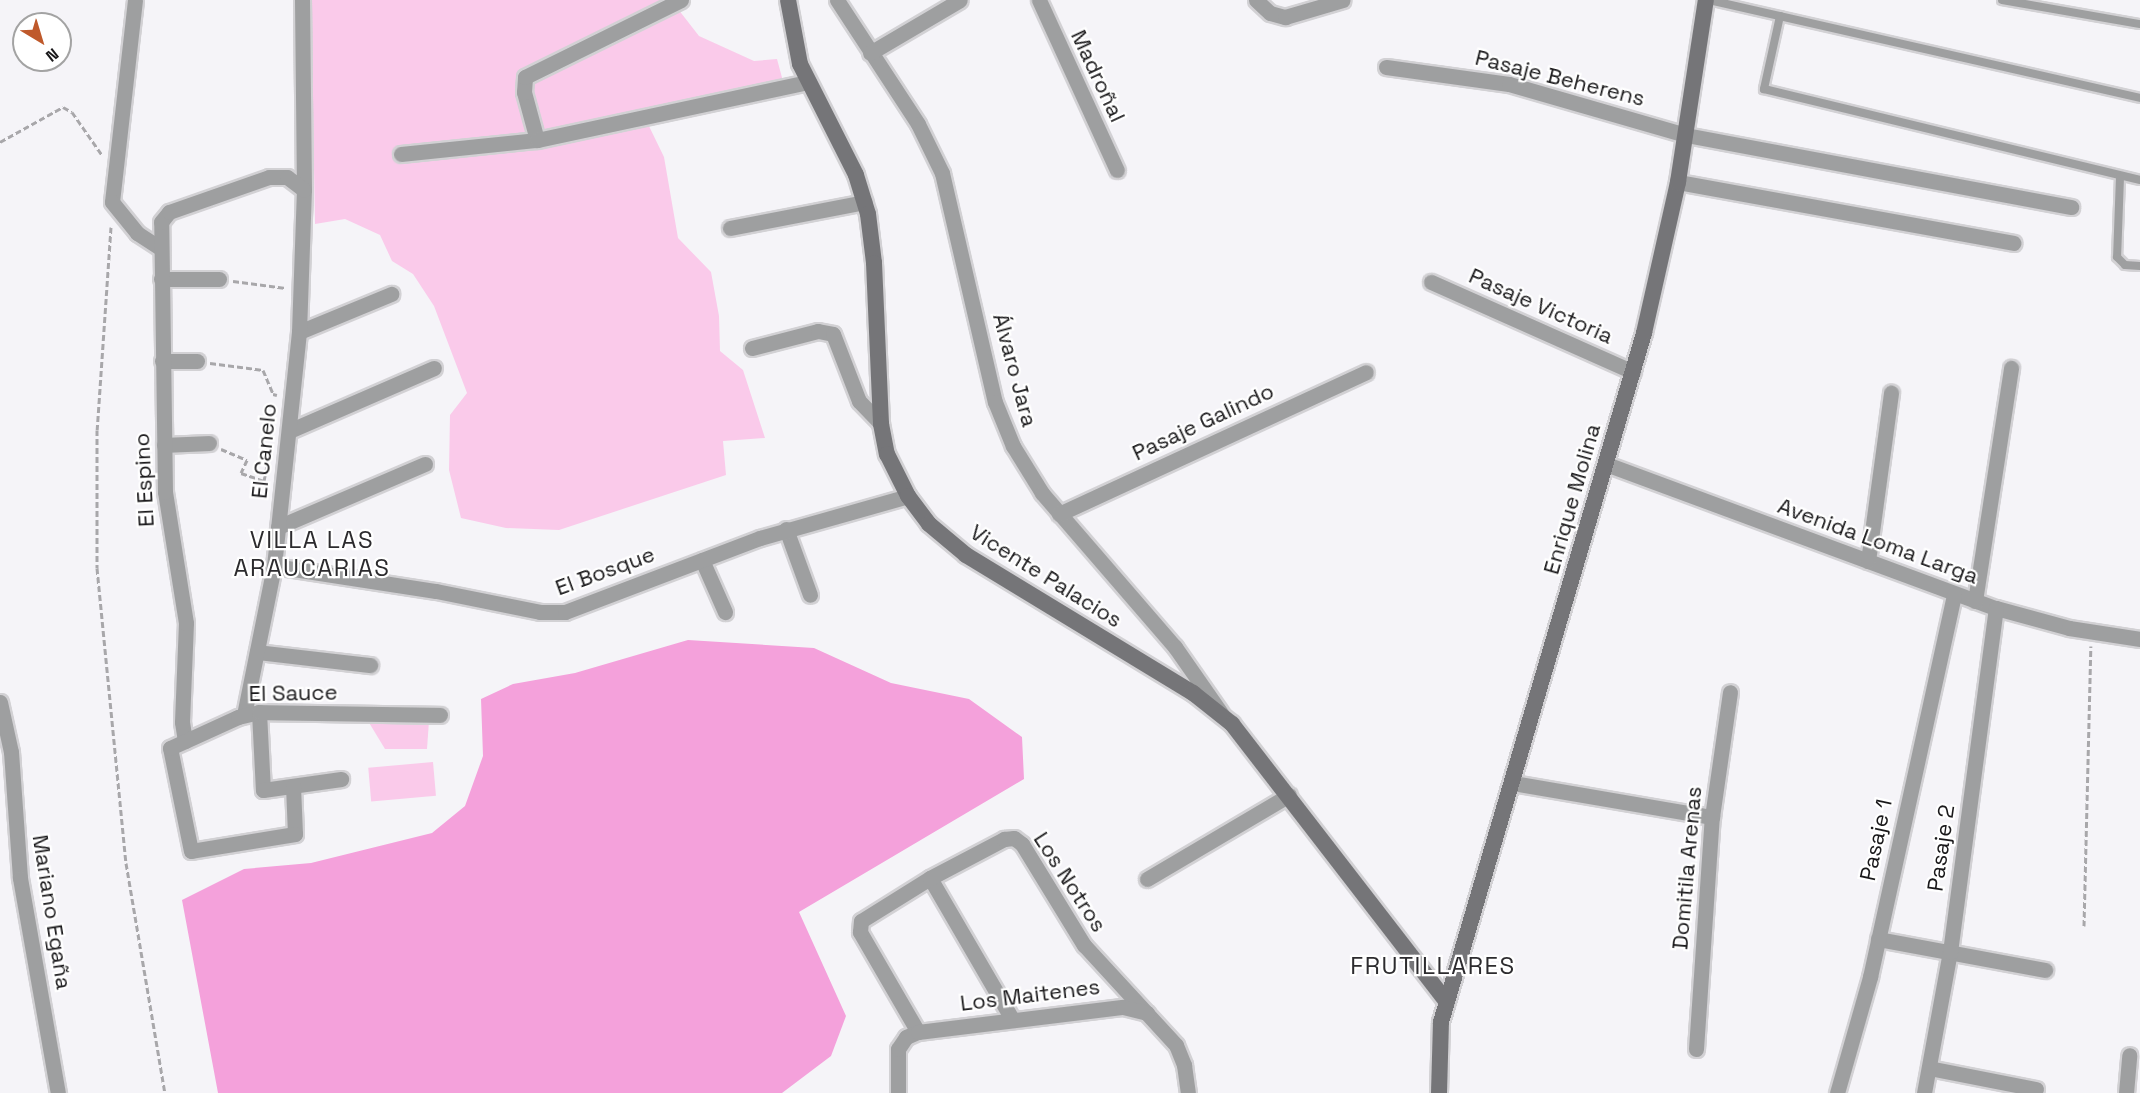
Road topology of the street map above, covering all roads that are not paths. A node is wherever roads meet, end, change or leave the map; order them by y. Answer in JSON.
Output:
{"nodes":[{"id":1,"x":135,"y":0,"type":"edge"},
{"id":2,"x":302,"y":0,"type":"edge"},
{"id":3,"x":681,"y":0,"type":"edge"},
{"id":4,"x":788,"y":0,"type":"edge"},
{"id":5,"x":837,"y":0,"type":"edge"},
{"id":6,"x":960,"y":0,"type":"edge"},
{"id":7,"x":1039,"y":0,"type":"edge"},
{"id":8,"x":1256,"y":0,"type":"edge"},
{"id":9,"x":1343,"y":0,"type":"edge"},
{"id":10,"x":1707,"y":0,"type":"edge"},
{"id":11,"x":2002,"y":0,"type":"edge"},
{"id":12,"x":1780,"y":16,"type":"junction"},
{"id":13,"x":2140,"y":24,"type":"edge"},
{"id":14,"x":870,"y":53,"type":"junction"},
{"id":15,"x":1386,"y":66,"type":"dead end"},
{"id":16,"x":807,"y":82,"type":"junction"},
{"id":17,"x":2140,"y":98,"type":"edge"},
{"id":18,"x":1686,"y":135,"type":"junction"},
{"id":19,"x":537,"y":140,"type":"junction"},
{"id":20,"x":401,"y":153,"type":"dead end"},
{"id":21,"x":1117,"y":170,"type":"dead end"},
{"id":22,"x":2120,"y":177,"type":"junction"},
{"id":23,"x":2140,"y":180,"type":"edge"},
{"id":24,"x":1678,"y":182,"type":"junction"},
{"id":25,"x":304,"y":189,"type":"junction"},
{"id":26,"x":865,"y":202,"type":"junction"},
{"id":27,"x":2071,"y":207,"type":"dead end"},
{"id":28,"x":730,"y":228,"type":"dead end"},
{"id":29,"x":2014,"y":243,"type":"dead end"},
{"id":30,"x":160,"y":248,"type":"junction"},
{"id":31,"x":2140,"y":266,"type":"edge"},
{"id":32,"x":160,"y":279,"type":"junction"},
{"id":33,"x":219,"y":279,"type":"road end"},
{"id":34,"x":1431,"y":282,"type":"dead end"},
{"id":35,"x":392,"y":294,"type":"dead end"},
{"id":36,"x":299,"y":332,"type":"junction"},
{"id":37,"x":752,"y":348,"type":"dead end"},
{"id":38,"x":162,"y":361,"type":"junction"},
{"id":39,"x":197,"y":361,"type":"road end"},
{"id":40,"x":434,"y":368,"type":"dead end"},
{"id":41,"x":2011,"y":368,"type":"dead end"},
{"id":42,"x":1366,"y":372,"type":"dead end"},
{"id":43,"x":1633,"y":372,"type":"junction"},
{"id":44,"x":1891,"y":393,"type":"dead end"},
{"id":45,"x":881,"y":424,"type":"junction"},
{"id":46,"x":289,"y":431,"type":"junction"},
{"id":47,"x":209,"y":443,"type":"road end"},
{"id":48,"x":164,"y":445,"type":"junction"},
{"id":49,"x":425,"y":464,"type":"dead end"},
{"id":50,"x":1606,"y":464,"type":"junction"},
{"id":51,"x":908,"y":496,"type":"junction"},
{"id":52,"x":1059,"y":514,"type":"junction"},
{"id":53,"x":278,"y":527,"type":"junction"},
{"id":54,"x":786,"y":529,"type":"junction"},
{"id":55,"x":702,"y":560,"type":"junction"},
{"id":56,"x":1868,"y":561,"type":"junction"},
{"id":57,"x":274,"y":566,"type":"junction"},
{"id":58,"x":1954,"y":594,"type":"junction"},
{"id":59,"x":810,"y":595,"type":"dead end"},
{"id":60,"x":1975,"y":601,"type":"junction"},
{"id":61,"x":1996,"y":608,"type":"junction"},
{"id":62,"x":724,"y":612,"type":"dead end"},
{"id":63,"x":2140,"y":639,"type":"edge"},
{"id":64,"x":257,"y":652,"type":"junction"},
{"id":65,"x":370,"y":665,"type":"dead end"},
{"id":66,"x":1730,"y":692,"type":"dead end"},
{"id":67,"x":0,"y":702,"type":"edge"},
{"id":68,"x":1221,"y":713,"type":"junction"},
{"id":69,"x":251,"y":714,"type":"junction"},
{"id":70,"x":440,"y":715,"type":"dead end"},
{"id":71,"x":185,"y":741,"type":"junction"},
{"id":72,"x":341,"y":779,"type":"dead end"},
{"id":73,"x":1514,"y":783,"type":"junction"},
{"id":74,"x":293,"y":786,"type":"junction"},
{"id":75,"x":1289,"y":795,"type":"junction"},
{"id":76,"x":1712,"y":817,"type":"junction"},
{"id":77,"x":930,"y":878,"type":"junction"},
{"id":78,"x":1147,"y":879,"type":"dead end"},
{"id":79,"x":1878,"y":939,"type":"junction"},
{"id":80,"x":1950,"y":952,"type":"junction"},
{"id":81,"x":2045,"y":970,"type":"dead end"},
{"id":82,"x":1447,"y":1002,"type":"junction"},
{"id":83,"x":1147,"y":1013,"type":"junction"},
{"id":84,"x":1012,"y":1019,"type":"junction"},
{"id":85,"x":918,"y":1032,"type":"junction"},
{"id":86,"x":1696,"y":1049,"type":"dead end"},
{"id":87,"x":2129,"y":1054,"type":"dead end"},
{"id":88,"x":1929,"y":1068,"type":"junction"},
{"id":89,"x":2036,"y":1089,"type":"dead end"},
{"id":90,"x":58,"y":1093,"type":"edge"},
{"id":91,"x":898,"y":1093,"type":"edge"},
{"id":92,"x":1188,"y":1093,"type":"edge"},
{"id":93,"x":1439,"y":1093,"type":"edge"},
{"id":94,"x":1837,"y":1093,"type":"edge"},
{"id":95,"x":1924,"y":1093,"type":"edge"},
{"id":96,"x":2126,"y":1093,"type":"edge"}],
"edges":[{"from":1,"to":30,"type":"street"},
{"from":2,"to":25,"type":"street","name":"El Canelo"},
{"from":3,"to":19,"type":"street"},
{"from":4,"to":16,"type":"main road","name":"Vicente Palacios"},
{"from":5,"to":14,"type":"street","name":"Álvaro Jara"},
{"from":6,"to":14,"type":"street"},
{"from":7,"to":21,"type":"street","name":"Madroñal"},
{"from":8,"to":9,"type":"street"},
{"from":10,"to":12,"type":"lane"},
{"from":10,"to":18,"type":"main road","name":"Enrique Molina"},
{"from":11,"to":13,"type":"lane"},
{"from":12,"to":17,"type":"lane"},
{"from":12,"to":22,"type":"lane"},
{"from":14,"to":52,"type":"street","name":"Álvaro Jara"},
{"from":15,"to":18,"type":"street","name":"Pasaje Beherens"},
{"from":16,"to":19,"type":"street"},
{"from":16,"to":26,"type":"main road","name":"Vicente Palacios"},
{"from":18,"to":24,"type":"main road","name":"Enrique Molina"},
{"from":18,"to":27,"type":"street","name":"Pasaje Beherens"},
{"from":19,"to":20,"type":"street"},
{"from":22,"to":23,"type":"lane"},
{"from":22,"to":31,"type":"lane"},
{"from":24,"to":29,"type":"street"},
{"from":24,"to":43,"type":"main road","name":"Enrique Molina"},
{"from":25,"to":30,"type":"street","name":"El Espino"},
{"from":25,"to":36,"type":"street","name":"El Canelo"},
{"from":26,"to":28,"type":"street"},
{"from":26,"to":45,"type":"main road","name":"Vicente Palacios"},
{"from":30,"to":32,"type":"street","name":"El Espino"},
{"from":32,"to":33,"type":"street"},
{"from":32,"to":38,"type":"street","name":"El Espino"},
{"from":34,"to":43,"type":"street","name":"Pasaje Victoria"},
{"from":35,"to":36,"type":"street"},
{"from":36,"to":46,"type":"street","name":"El Canelo"},
{"from":37,"to":45,"type":"street"},
{"from":38,"to":39,"type":"street"},
{"from":38,"to":48,"type":"street","name":"El Espino"},
{"from":40,"to":46,"type":"street"},
{"from":41,"to":60,"type":"street"},
{"from":42,"to":52,"type":"street","name":"Pasaje Galindo"},
{"from":43,"to":50,"type":"main road","name":"Enrique Molina"},
{"from":44,"to":56,"type":"street"},
{"from":45,"to":51,"type":"main road","name":"Vicente Palacios"},
{"from":46,"to":53,"type":"street","name":"El Canelo"},
{"from":47,"to":48,"type":"street"},
{"from":48,"to":71,"type":"street","name":"El Espino"},
{"from":49,"to":53,"type":"street"},
{"from":50,"to":56,"type":"street","name":"Avenida Loma Larga"},
{"from":50,"to":73,"type":"main road","name":"Enrique Molina"},
{"from":51,"to":54,"type":"street","name":"El Bosque"},
{"from":51,"to":68,"type":"main road","name":"Vicente Palacios"},
{"from":52,"to":68,"type":"street","name":"Álvaro Jara"},
{"from":53,"to":57,"type":"street","name":"El Canelo"},
{"from":54,"to":55,"type":"street","name":"El Bosque"},
{"from":54,"to":59,"type":"street"},
{"from":55,"to":57,"type":"street","name":"El Bosque"},
{"from":55,"to":62,"type":"street"},
{"from":56,"to":58,"type":"street","name":"Avenida Loma Larga"},
{"from":57,"to":64,"type":"street","name":"El Canelo"},
{"from":58,"to":60,"type":"street","name":"Avenida Loma Larga"},
{"from":58,"to":79,"type":"street","name":"Pasaje 1"},
{"from":60,"to":61,"type":"street","name":"Avenida Loma Larga"},
{"from":61,"to":63,"type":"street","name":"Avenida Loma Larga"},
{"from":61,"to":80,"type":"street","name":"Pasaje 2"},
{"from":64,"to":65,"type":"street"},
{"from":64,"to":69,"type":"street","name":"El Canelo"},
{"from":66,"to":76,"type":"street","name":"Domitila Arenas"},
{"from":67,"to":90,"type":"street","name":"Mariano Egaña"},
{"from":68,"to":75,"type":"main road","name":"Vicente Palacios"},
{"from":69,"to":70,"type":"street","name":"El Sauce"},
{"from":69,"to":71,"type":"street","name":"El Sauce"},
{"from":69,"to":74,"type":"street","name":"El Canelo"},
{"from":71,"to":74,"type":"street","name":"El Sauce"},
{"from":72,"to":74,"type":"street"},
{"from":73,"to":76,"type":"street"},
{"from":73,"to":82,"type":"main road","name":"Enrique Molina"},
{"from":75,"to":78,"type":"street"},
{"from":75,"to":82,"type":"main road","name":"Vicente Palacios"},
{"from":76,"to":86,"type":"street","name":"Domitila Arenas"},
{"from":77,"to":83,"type":"street","name":"Los Notros"},
{"from":77,"to":84,"type":"street"},
{"from":77,"to":85,"type":"street","name":"Los Notros"},
{"from":79,"to":80,"type":"street"},
{"from":79,"to":94,"type":"street","name":"Pasaje 1"},
{"from":80,"to":81,"type":"street"},
{"from":80,"to":88,"type":"street","name":"Pasaje 2"},
{"from":82,"to":93,"type":"main road"},
{"from":83,"to":84,"type":"street","name":"Los Maitenes"},
{"from":83,"to":92,"type":"street","name":"Los Notros"},
{"from":84,"to":85,"type":"street","name":"Los Maitenes"},
{"from":85,"to":91,"type":"street"},
{"from":87,"to":96,"type":"street"},
{"from":88,"to":89,"type":"street"},
{"from":88,"to":95,"type":"street","name":"Pasaje 2"}]}
